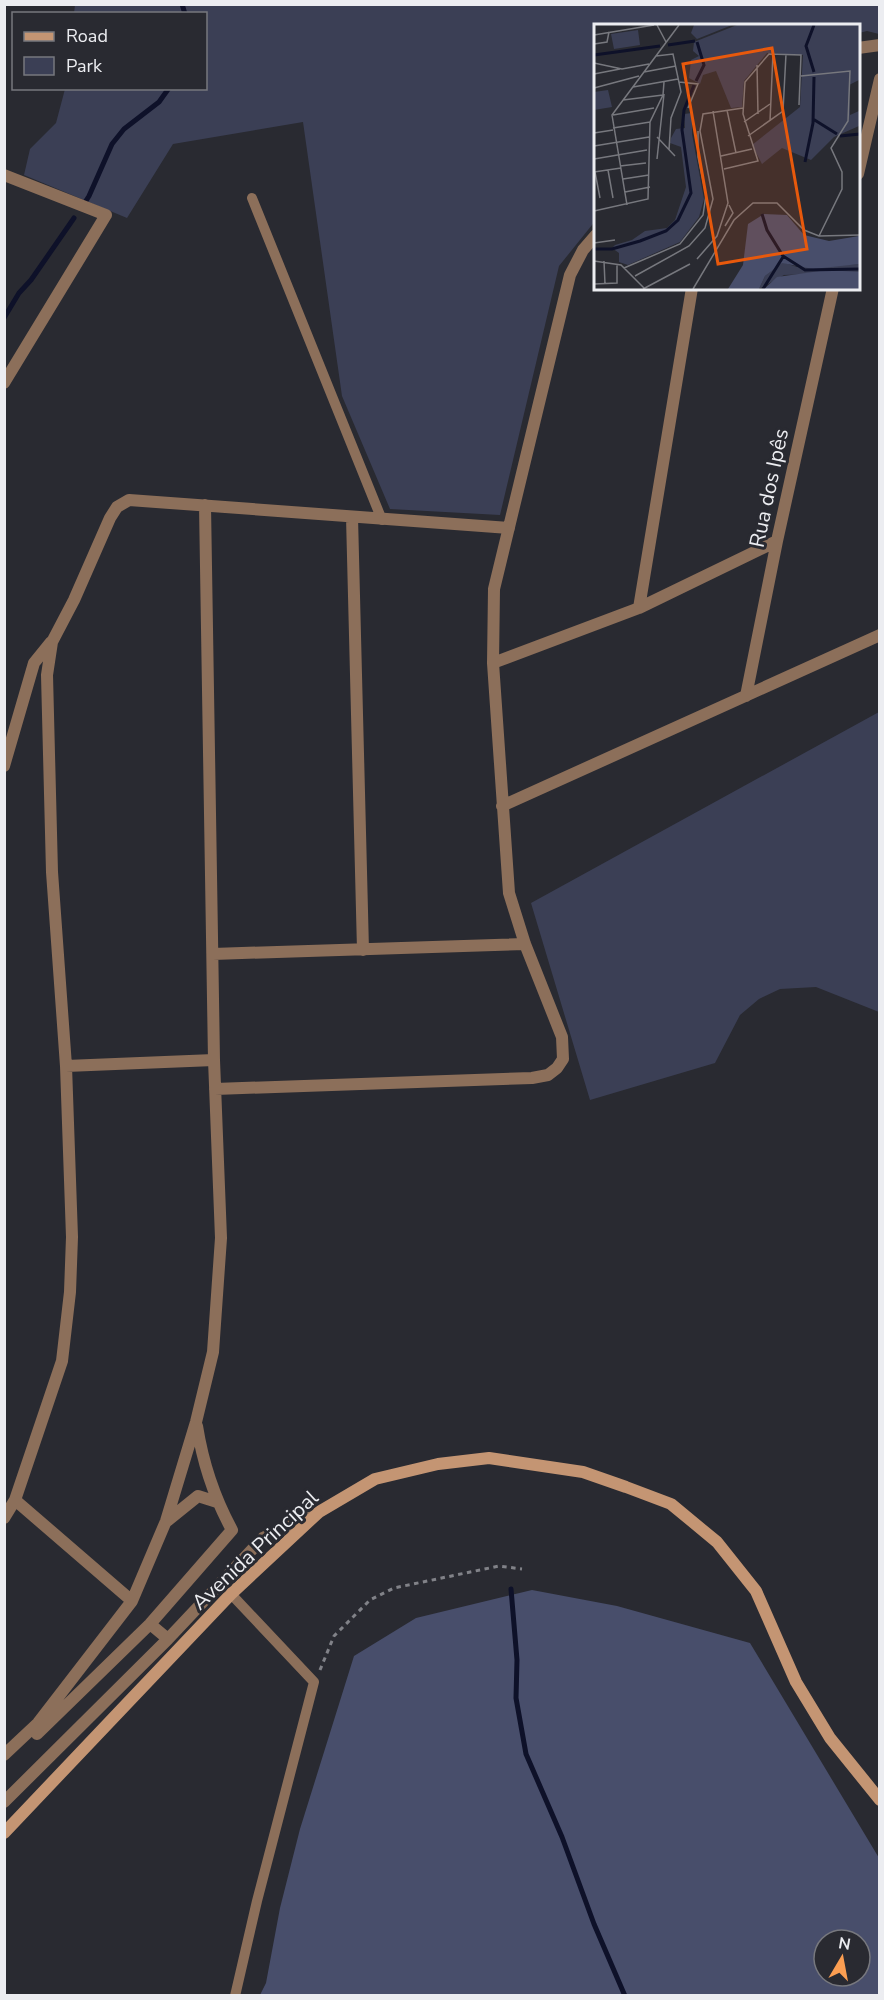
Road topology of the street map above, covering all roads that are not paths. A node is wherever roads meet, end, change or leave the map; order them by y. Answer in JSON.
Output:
{"nodes":[{"id":1,"x":879,"y":45,"type":"edge"},
{"id":2,"x":860,"y":48,"type":"edge"},
{"id":3,"x":879,"y":79,"type":"edge"},
{"id":4,"x":860,"y":165,"type":"edge"},
{"id":5,"x":4,"y":175,"type":"edge"},
{"id":6,"x":252,"y":198,"type":"dead end"},
{"id":7,"x":594,"y":237,"type":"edge"},
{"id":8,"x":692,"y":290,"type":"edge"},
{"id":9,"x":833,"y":290,"type":"edge"},
{"id":10,"x":4,"y":383,"type":"edge"},
{"id":11,"x":205,"y":505,"type":"junction"},
{"id":12,"x":352,"y":517,"type":"junction"},
{"id":13,"x":382,"y":520,"type":"junction"},
{"id":14,"x":509,"y":528,"type":"junction"},
{"id":15,"x":777,"y":541,"type":"junction"},
{"id":16,"x":639,"y":608,"type":"junction"},
{"id":17,"x":879,"y":635,"type":"edge"},
{"id":18,"x":51,"y":642,"type":"junction"},
{"id":19,"x":493,"y":663,"type":"junction"},
{"id":20,"x":746,"y":696,"type":"junction"},
{"id":21,"x":4,"y":766,"type":"edge"},
{"id":22,"x":502,"y":806,"type":"junction"},
{"id":23,"x":525,"y":944,"type":"junction"},
{"id":24,"x":363,"y":950,"type":"junction"},
{"id":25,"x":213,"y":954,"type":"junction"},
{"id":26,"x":214,"y":1060,"type":"junction"},
{"id":27,"x":66,"y":1066,"type":"junction"},
{"id":28,"x":215,"y":1089,"type":"junction"},
{"id":29,"x":196,"y":1422,"type":"junction"},
{"id":30,"x":15,"y":1500,"type":"junction"},
{"id":31,"x":217,"y":1502,"type":"junction"},
{"id":32,"x":319,"y":1512,"type":"junction"},
{"id":33,"x":4,"y":1518,"type":"edge"},
{"id":34,"x":166,"y":1521,"type":"junction"},
{"id":35,"x":231,"y":1594,"type":"junction"},
{"id":36,"x":132,"y":1600,"type":"junction"},
{"id":37,"x":150,"y":1624,"type":"junction"},
{"id":38,"x":168,"y":1640,"type":"junction"},
{"id":39,"x":73,"y":1734,"type":"junction"},
{"id":40,"x":87,"y":1748,"type":"junction"},
{"id":41,"x":4,"y":1755,"type":"edge"},
{"id":42,"x":4,"y":1766,"type":"edge"},
{"id":43,"x":879,"y":1800,"type":"edge"},
{"id":44,"x":4,"y":1802,"type":"edge"},
{"id":45,"x":4,"y":1833,"type":"edge"},
{"id":46,"x":235,"y":1995,"type":"edge"}],
"edges":[{"from":1,"to":2,"type":"street"},
{"from":3,"to":4,"type":"street"},
{"from":5,"to":10,"type":"street"},
{"from":6,"to":13,"type":"lane"},
{"from":7,"to":14,"type":"street"},
{"from":8,"to":16,"type":"street"},
{"from":9,"to":15,"type":"street","name":"Rua dos Ipês"},
{"from":11,"to":12,"type":"street"},
{"from":11,"to":18,"type":"street"},
{"from":11,"to":25,"type":"street"},
{"from":12,"to":13,"type":"street"},
{"from":12,"to":24,"type":"street"},
{"from":13,"to":14,"type":"street"},
{"from":14,"to":19,"type":"street"},
{"from":15,"to":16,"type":"street"},
{"from":15,"to":20,"type":"street","name":"Rua dos Ipês"},
{"from":16,"to":19,"type":"street"},
{"from":17,"to":20,"type":"street"},
{"from":18,"to":21,"type":"street"},
{"from":18,"to":27,"type":"street"},
{"from":19,"to":22,"type":"street"},
{"from":20,"to":22,"type":"street"},
{"from":22,"to":23,"type":"street"},
{"from":23,"to":24,"type":"street"},
{"from":23,"to":28,"type":"street"},
{"from":24,"to":25,"type":"street"},
{"from":25,"to":26,"type":"street"},
{"from":26,"to":27,"type":"street"},
{"from":26,"to":28,"type":"street"},
{"from":27,"to":30,"type":"street"},
{"from":28,"to":29,"type":"street"},
{"from":29,"to":31,"type":"street"},
{"from":29,"to":34,"type":"street"},
{"from":30,"to":33,"type":"street"},
{"from":30,"to":36,"type":"street"},
{"from":31,"to":34,"type":"street"},
{"from":31,"to":37,"type":"street"},
{"from":32,"to":35,"type":"street","name":"Avenida Principal"},
{"from":32,"to":38,"type":"street"},
{"from":32,"to":43,"type":"street","name":"Avenida Principal"},
{"from":34,"to":36,"type":"street"},
{"from":35,"to":40,"type":"street","name":"Avenida Principal"},
{"from":35,"to":46,"type":"lane"},
{"from":36,"to":41,"type":"street"},
{"from":37,"to":38,"type":"street"},
{"from":37,"to":42,"type":"street"},
{"from":38,"to":39,"type":"street"},
{"from":39,"to":40,"type":"street"},
{"from":39,"to":44,"type":"street"},
{"from":40,"to":45,"type":"street","name":"Avenida Principal"}]}
